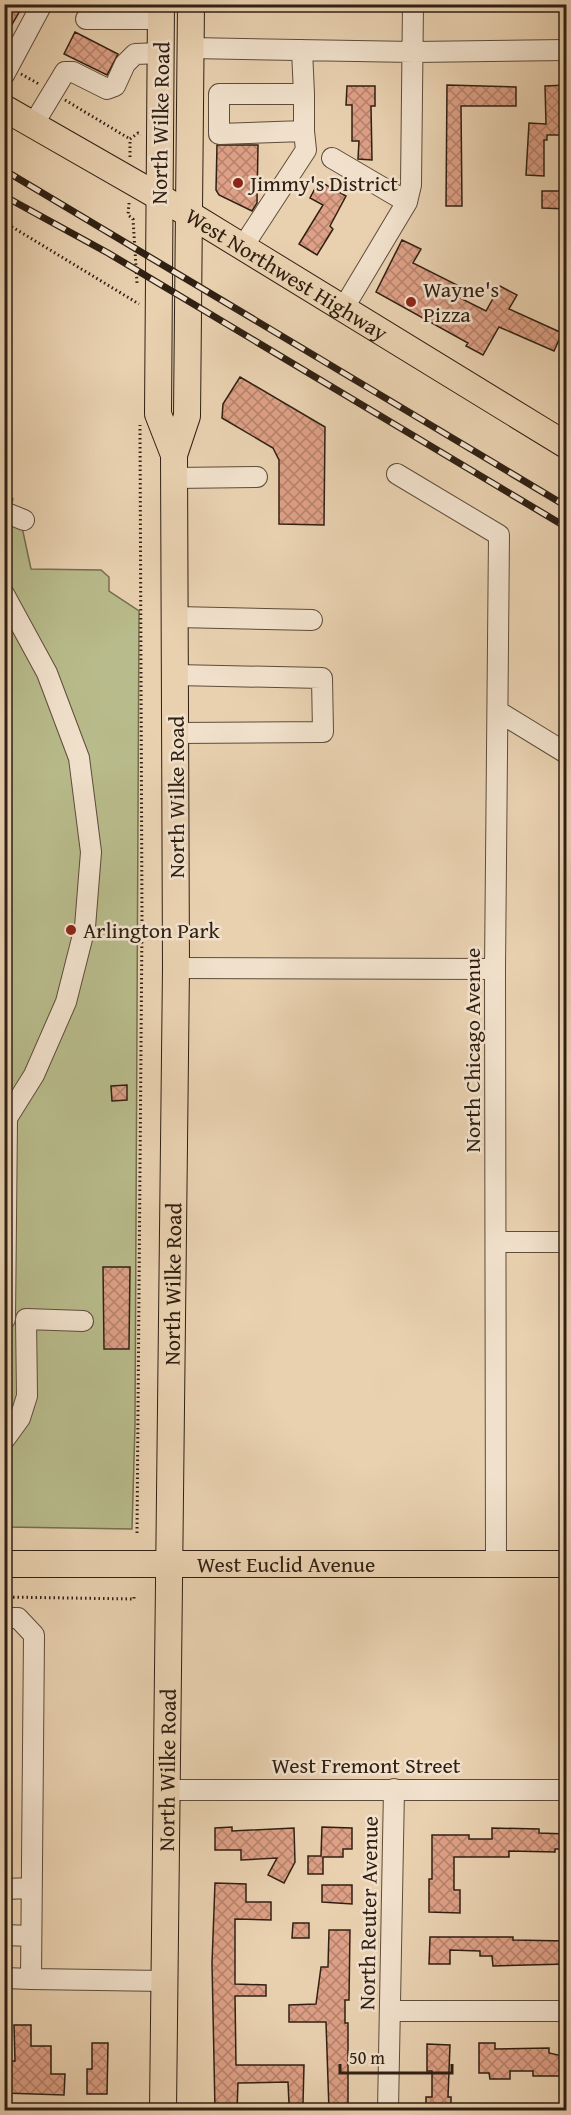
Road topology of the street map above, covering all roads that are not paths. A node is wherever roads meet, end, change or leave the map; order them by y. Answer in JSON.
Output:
{"nodes":[{"id":1,"x":42,"y":4,"type":"edge"},
{"id":2,"x":190,"y":4,"type":"edge"},
{"id":3,"x":413,"y":4,"type":"edge"},
{"id":4,"x":135,"y":12,"type":"edge"},
{"id":5,"x":161,"y":12,"type":"edge"},
{"id":6,"x":86,"y":19,"type":"dead end"},
{"id":7,"x":11,"y":47,"type":"edge"},
{"id":8,"x":190,"y":48,"type":"junction"},
{"id":9,"x":302,"y":50,"type":"junction"},
{"id":10,"x":567,"y":50,"type":"edge"},
{"id":11,"x":414,"y":52,"type":"junction"},
{"id":12,"x":161,"y":53,"type":"junction"},
{"id":13,"x":4,"y":75,"type":"edge"},
{"id":14,"x":303,"y":94,"type":"junction"},
{"id":15,"x":4,"y":108,"type":"edge"},
{"id":16,"x":33,"y":125,"type":"junction"},
{"id":17,"x":304,"y":131,"type":"junction"},
{"id":18,"x":190,"y":133,"type":"junction"},
{"id":19,"x":219,"y":134,"type":"junction"},
{"id":20,"x":332,"y":158,"type":"dead end"},
{"id":21,"x":159,"y":197,"type":"junction"},
{"id":22,"x":407,"y":202,"type":"junction"},
{"id":23,"x":189,"y":214,"type":"junction"},
{"id":24,"x":242,"y":248,"type":"junction"},
{"id":25,"x":344,"y":309,"type":"junction"},
{"id":26,"x":564,"y":437,"type":"edge"},
{"id":27,"x":174,"y":467,"type":"junction"},
{"id":28,"x":397,"y":474,"type":"dead end"},
{"id":29,"x":257,"y":477,"type":"dead end"},
{"id":30,"x":4,"y":512,"type":"edge"},
{"id":31,"x":24,"y":520,"type":"dead end"},
{"id":32,"x":4,"y":594,"type":"edge"},
{"id":33,"x":176,"y":617,"type":"junction"},
{"id":34,"x":312,"y":620,"type":"dead end"},
{"id":35,"x":176,"y":675,"type":"junction"},
{"id":36,"x":499,"y":712,"type":"junction"},
{"id":37,"x":176,"y":733,"type":"junction"},
{"id":38,"x":567,"y":753,"type":"edge"},
{"id":39,"x":176,"y":968,"type":"junction"},
{"id":40,"x":495,"y":969,"type":"junction"},
{"id":41,"x":6,"y":1121,"type":"edge"},
{"id":42,"x":496,"y":1242,"type":"junction"},
{"id":43,"x":567,"y":1242,"type":"edge"},
{"id":44,"x":5,"y":1320,"type":"edge"},
{"id":45,"x":26,"y":1320,"type":"junction"},
{"id":46,"x":82,"y":1321,"type":"dead end"},
{"id":47,"x":4,"y":1440,"type":"edge"},
{"id":48,"x":4,"y":1564,"type":"edge"},
{"id":49,"x":496,"y":1564,"type":"junction"},
{"id":50,"x":567,"y":1564,"type":"edge"},
{"id":51,"x":169,"y":1565,"type":"junction"},
{"id":52,"x":4,"y":1618,"type":"edge"},
{"id":53,"x":394,"y":1789,"type":"junction"},
{"id":54,"x":166,"y":1790,"type":"junction"},
{"id":55,"x":567,"y":1790,"type":"edge"},
{"id":56,"x":31,"y":1888,"type":"junction"},
{"id":57,"x":4,"y":1889,"type":"edge"},
{"id":58,"x":4,"y":1935,"type":"edge"},
{"id":59,"x":31,"y":1936,"type":"junction"},
{"id":60,"x":4,"y":1978,"type":"edge"},
{"id":61,"x":31,"y":1979,"type":"junction"},
{"id":62,"x":164,"y":1981,"type":"junction"},
{"id":63,"x":391,"y":2010,"type":"junction"},
{"id":64,"x":567,"y":2011,"type":"edge"},
{"id":65,"x":162,"y":2110,"type":"edge"},
{"id":66,"x":388,"y":2110,"type":"edge"}],
"edges":[{"from":1,"to":7,"type":"street"},
{"from":2,"to":8,"type":"main road","name":"North Wilke Road"},
{"from":3,"to":11,"type":"street"},
{"from":4,"to":5,"type":"street"},
{"from":4,"to":6,"type":"street"},
{"from":5,"to":12,"type":"main road","name":"North Wilke Road"},
{"from":7,"to":13,"type":"street"},
{"from":8,"to":9,"type":"street"},
{"from":8,"to":18,"type":"main road","name":"North Wilke Road"},
{"from":9,"to":11,"type":"street"},
{"from":9,"to":14,"type":"street"},
{"from":10,"to":11,"type":"street"},
{"from":11,"to":22,"type":"street"},
{"from":12,"to":16,"type":"street"},
{"from":12,"to":21,"type":"main road","name":"North Wilke Road"},
{"from":14,"to":17,"type":"street"},
{"from":14,"to":19,"type":"street"},
{"from":15,"to":16,"type":"main road","name":"West Northwest Highway"},
{"from":16,"to":21,"type":"main road","name":"West Northwest Highway"},
{"from":17,"to":19,"type":"street"},
{"from":17,"to":24,"type":"street"},
{"from":18,"to":19,"type":"street"},
{"from":18,"to":23,"type":"main road","name":"North Wilke Road"},
{"from":20,"to":22,"type":"street"},
{"from":21,"to":23,"type":"main road","name":"West Northwest Highway"},
{"from":21,"to":27,"type":"main road","name":"North Wilke Road"},
{"from":22,"to":25,"type":"street"},
{"from":23,"to":24,"type":"main road","name":"West Northwest Highway"},
{"from":23,"to":27,"type":"main road","name":"North Wilke Road"},
{"from":24,"to":25,"type":"main road","name":"West Northwest Highway"},
{"from":25,"to":26,"type":"main road","name":"West Northwest Highway"},
{"from":27,"to":29,"type":"street"},
{"from":27,"to":33,"type":"main road","name":"North Wilke Road"},
{"from":28,"to":36,"type":"street","name":"North Chicago Avenue"},
{"from":30,"to":31,"type":"street"},
{"from":32,"to":41,"type":"street"},
{"from":33,"to":34,"type":"street"},
{"from":33,"to":35,"type":"main road","name":"North Wilke Road"},
{"from":35,"to":37,"type":"main road","name":"North Wilke Road"},
{"from":35,"to":37,"type":"street"},
{"from":36,"to":38,"type":"street"},
{"from":36,"to":40,"type":"street","name":"North Chicago Avenue"},
{"from":37,"to":39,"type":"main road","name":"North Wilke Road"},
{"from":39,"to":40,"type":"street"},
{"from":39,"to":51,"type":"main road","name":"North Wilke Road"},
{"from":40,"to":42,"type":"street","name":"North Chicago Avenue"},
{"from":41,"to":44,"type":"street"},
{"from":42,"to":43,"type":"street"},
{"from":42,"to":49,"type":"street","name":"North Chicago Avenue"},
{"from":44,"to":45,"type":"street"},
{"from":45,"to":46,"type":"street"},
{"from":45,"to":47,"type":"street"},
{"from":48,"to":51,"type":"main road","name":"West Euclid Avenue"},
{"from":49,"to":50,"type":"main road","name":"West Euclid Avenue"},
{"from":49,"to":51,"type":"main road","name":"West Euclid Avenue"},
{"from":51,"to":54,"type":"main road","name":"North Wilke Road"},
{"from":52,"to":56,"type":"street"},
{"from":53,"to":54,"type":"street","name":"West Fremont Street"},
{"from":53,"to":55,"type":"street","name":"West Fremont Street"},
{"from":53,"to":63,"type":"street","name":"North Reuter Avenue"},
{"from":54,"to":62,"type":"main road","name":"North Wilke Road"},
{"from":56,"to":57,"type":"street"},
{"from":56,"to":59,"type":"street"},
{"from":58,"to":59,"type":"street"},
{"from":59,"to":61,"type":"street"},
{"from":60,"to":61,"type":"street"},
{"from":61,"to":62,"type":"street"},
{"from":62,"to":65,"type":"main road","name":"North Wilke Road"},
{"from":63,"to":64,"type":"street"},
{"from":63,"to":66,"type":"street","name":"North Reuter Avenue"}]}
